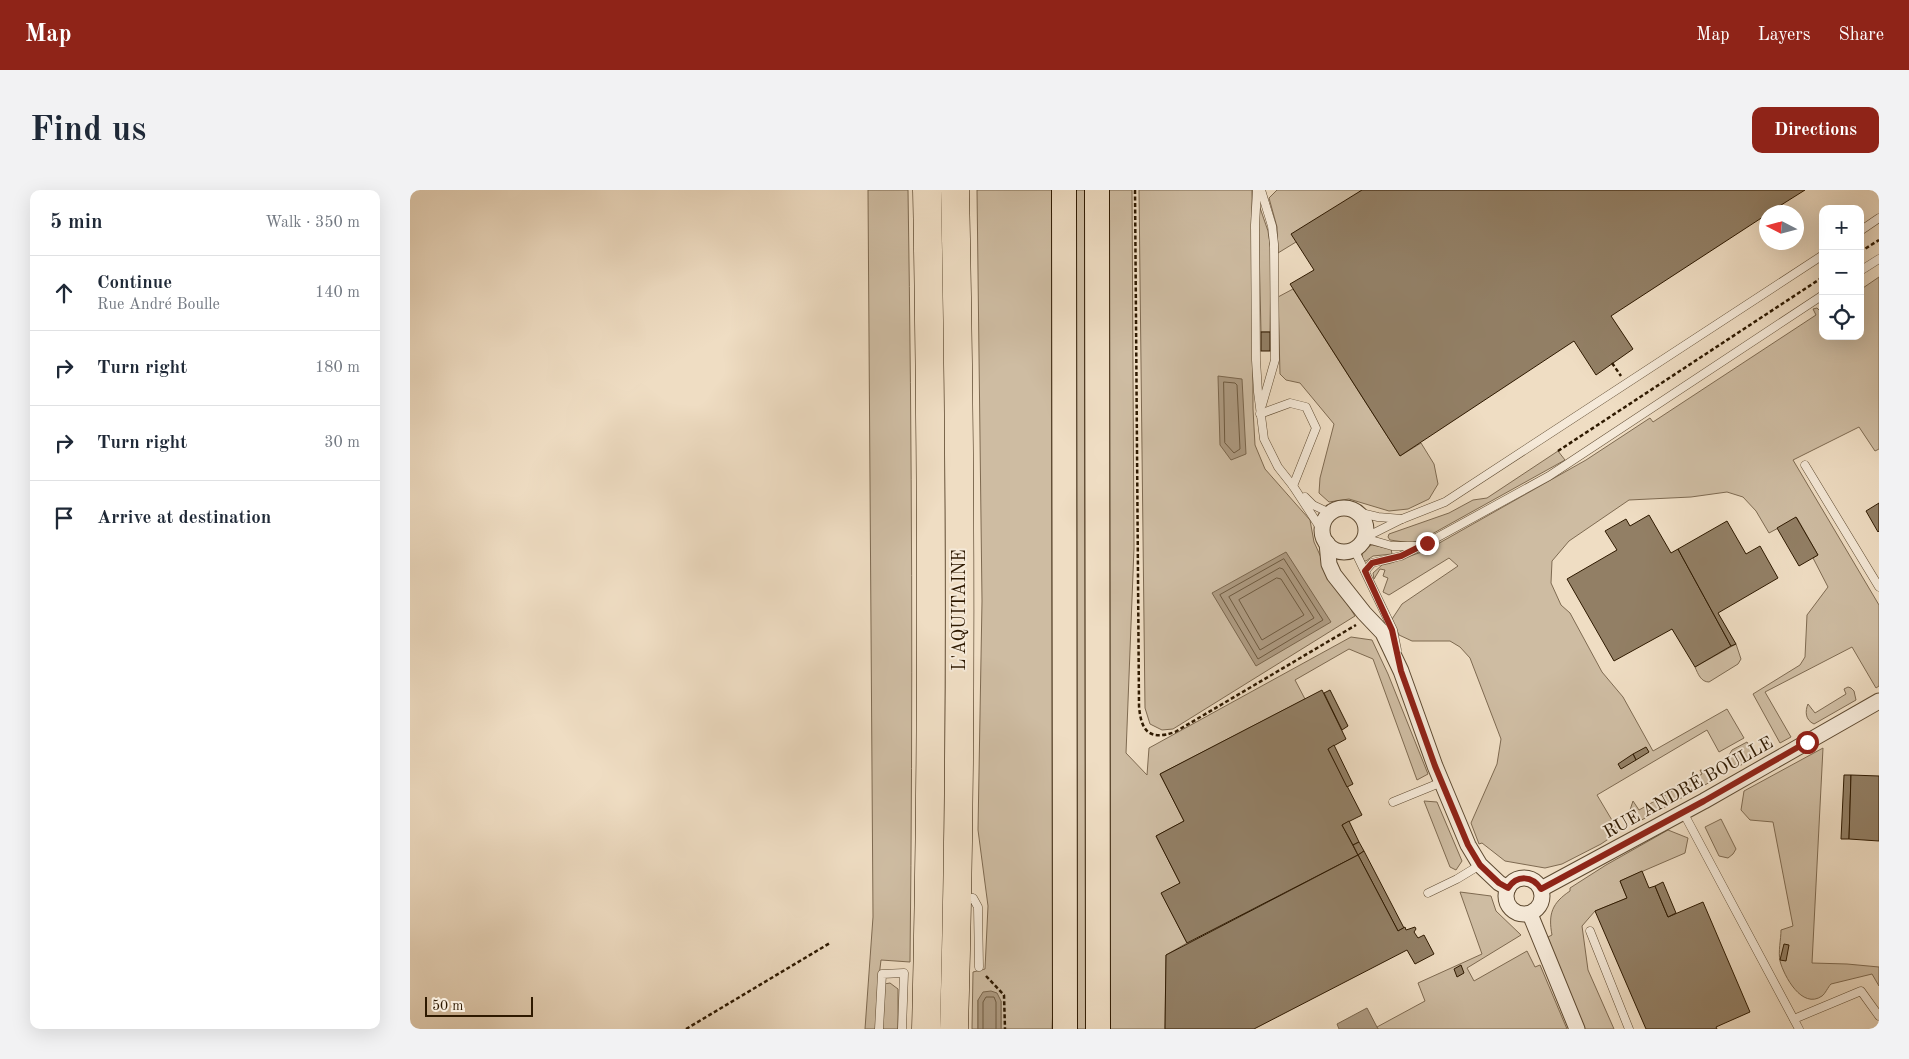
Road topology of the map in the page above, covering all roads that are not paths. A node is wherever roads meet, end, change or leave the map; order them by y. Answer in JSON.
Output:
{"nodes":[{"id":1,"x":927,"y":190,"type":"edge"},
{"id":2,"x":955,"y":190,"type":"edge"},
{"id":3,"x":1064,"y":190,"type":"edge"},
{"id":4,"x":1096,"y":190,"type":"edge"},
{"id":5,"x":1259,"y":190,"type":"edge"},
{"id":6,"x":1879,"y":218,"type":"edge"},
{"id":7,"x":1864,"y":228,"type":"edge"},
{"id":8,"x":1819,"y":258,"type":"edge"},
{"id":9,"x":1879,"y":259,"type":"edge"},
{"id":10,"x":1864,"y":268,"type":"edge"},
{"id":11,"x":1819,"y":298,"type":"edge"},
{"id":12,"x":1260,"y":414,"type":"junction"},
{"id":13,"x":1804,"y":465,"type":"dead end"},
{"id":14,"x":1293,"y":486,"type":"junction"},
{"id":15,"x":1357,"y":512,"type":"junction"},
{"id":16,"x":1330,"y":513,"type":"junction"},
{"id":17,"x":1402,"y":519,"type":"junction"},
{"id":18,"x":1325,"y":538,"type":"junction"},
{"id":19,"x":1427,"y":543,"type":"junction"},
{"id":20,"x":1354,"y":546,"type":"junction"},
{"id":21,"x":1365,"y":571,"type":"junction"},
{"id":22,"x":1342,"y":584,"type":"junction"},
{"id":23,"x":1879,"y":587,"type":"edge"},
{"id":24,"x":1401,"y":671,"type":"junction"},
{"id":25,"x":1879,"y":701,"type":"edge"},
{"id":26,"x":1442,"y":782,"type":"junction"},
{"id":27,"x":1393,"y":802,"type":"dead end"},
{"id":28,"x":1683,"y":812,"type":"junction"},
{"id":29,"x":1480,"y":865,"type":"junction"},
{"id":30,"x":1508,"y":888,"type":"junction"},
{"id":31,"x":1541,"y":889,"type":"junction"},
{"id":32,"x":1428,"y":893,"type":"dead end"},
{"id":33,"x":957,"y":896,"type":"junction"},
{"id":34,"x":1530,"y":914,"type":"junction"},
{"id":35,"x":1590,"y":931,"type":"dead end"},
{"id":36,"x":979,"y":966,"type":"road end"},
{"id":37,"x":1879,"y":1016,"type":"edge"},
{"id":38,"x":1794,"y":1019,"type":"junction"},
{"id":39,"x":879,"y":1029,"type":"edge"},
{"id":40,"x":902,"y":1029,"type":"edge"},
{"id":41,"x":926,"y":1029,"type":"edge"},
{"id":42,"x":954,"y":1029,"type":"edge"},
{"id":43,"x":1065,"y":1029,"type":"edge"},
{"id":44,"x":1098,"y":1029,"type":"edge"},
{"id":45,"x":1577,"y":1029,"type":"edge"},
{"id":46,"x":1629,"y":1029,"type":"edge"},
{"id":47,"x":1799,"y":1029,"type":"edge"}],
"edges":[{"from":1,"to":41,"type":"highway","name":"L'AQUITAINE"},
{"from":2,"to":33,"type":"highway","name":"L'AQUITAINE"},
{"from":3,"to":43,"type":"main road"},
{"from":4,"to":44,"type":"main road"},
{"from":5,"to":12,"type":"lane"},
{"from":5,"to":12,"type":"lane"},
{"from":6,"to":7,"type":"lane"},
{"from":8,"to":17,"type":"lane"},
{"from":9,"to":10,"type":"lane"},
{"from":11,"to":19,"type":"lane"},
{"from":12,"to":14,"type":"lane"},
{"from":12,"to":14,"type":"lane"},
{"from":13,"to":23,"type":"lane"},
{"from":14,"to":16,"type":"lane"},
{"from":14,"to":18,"type":"lane"},
{"from":15,"to":16,"type":"street"},
{"from":15,"to":17,"type":"lane"},
{"from":15,"to":20,"type":"street"},
{"from":16,"to":18,"type":"street"},
{"from":17,"to":20,"type":"lane"},
{"from":18,"to":20,"type":"street"},
{"from":18,"to":22,"type":"street"},
{"from":19,"to":20,"type":"lane"},
{"from":19,"to":21,"type":"lane"},
{"from":20,"to":21,"type":"lane"},
{"from":20,"to":22,"type":"street"},
{"from":21,"to":24,"type":"lane"},
{"from":22,"to":24,"type":"street"},
{"from":24,"to":26,"type":"street"},
{"from":25,"to":28,"type":"street","name":"RUE ANDRÉ BOULLE"},
{"from":26,"to":27,"type":"lane"},
{"from":26,"to":29,"type":"street"},
{"from":28,"to":31,"type":"street","name":"RUE ANDRÉ BOULLE"},
{"from":28,"to":38,"type":"lane"},
{"from":29,"to":30,"type":"street"},
{"from":29,"to":32,"type":"lane"},
{"from":30,"to":31,"type":"street"},
{"from":30,"to":34,"type":"street"},
{"from":31,"to":34,"type":"street"},
{"from":33,"to":36,"type":"lane"},
{"from":33,"to":42,"type":"highway","name":"L'AQUITAINE"},
{"from":34,"to":45,"type":"street"},
{"from":35,"to":46,"type":"lane"},
{"from":37,"to":38,"type":"lane"},
{"from":38,"to":47,"type":"lane"},
{"from":39,"to":40,"type":"lane"}]}
